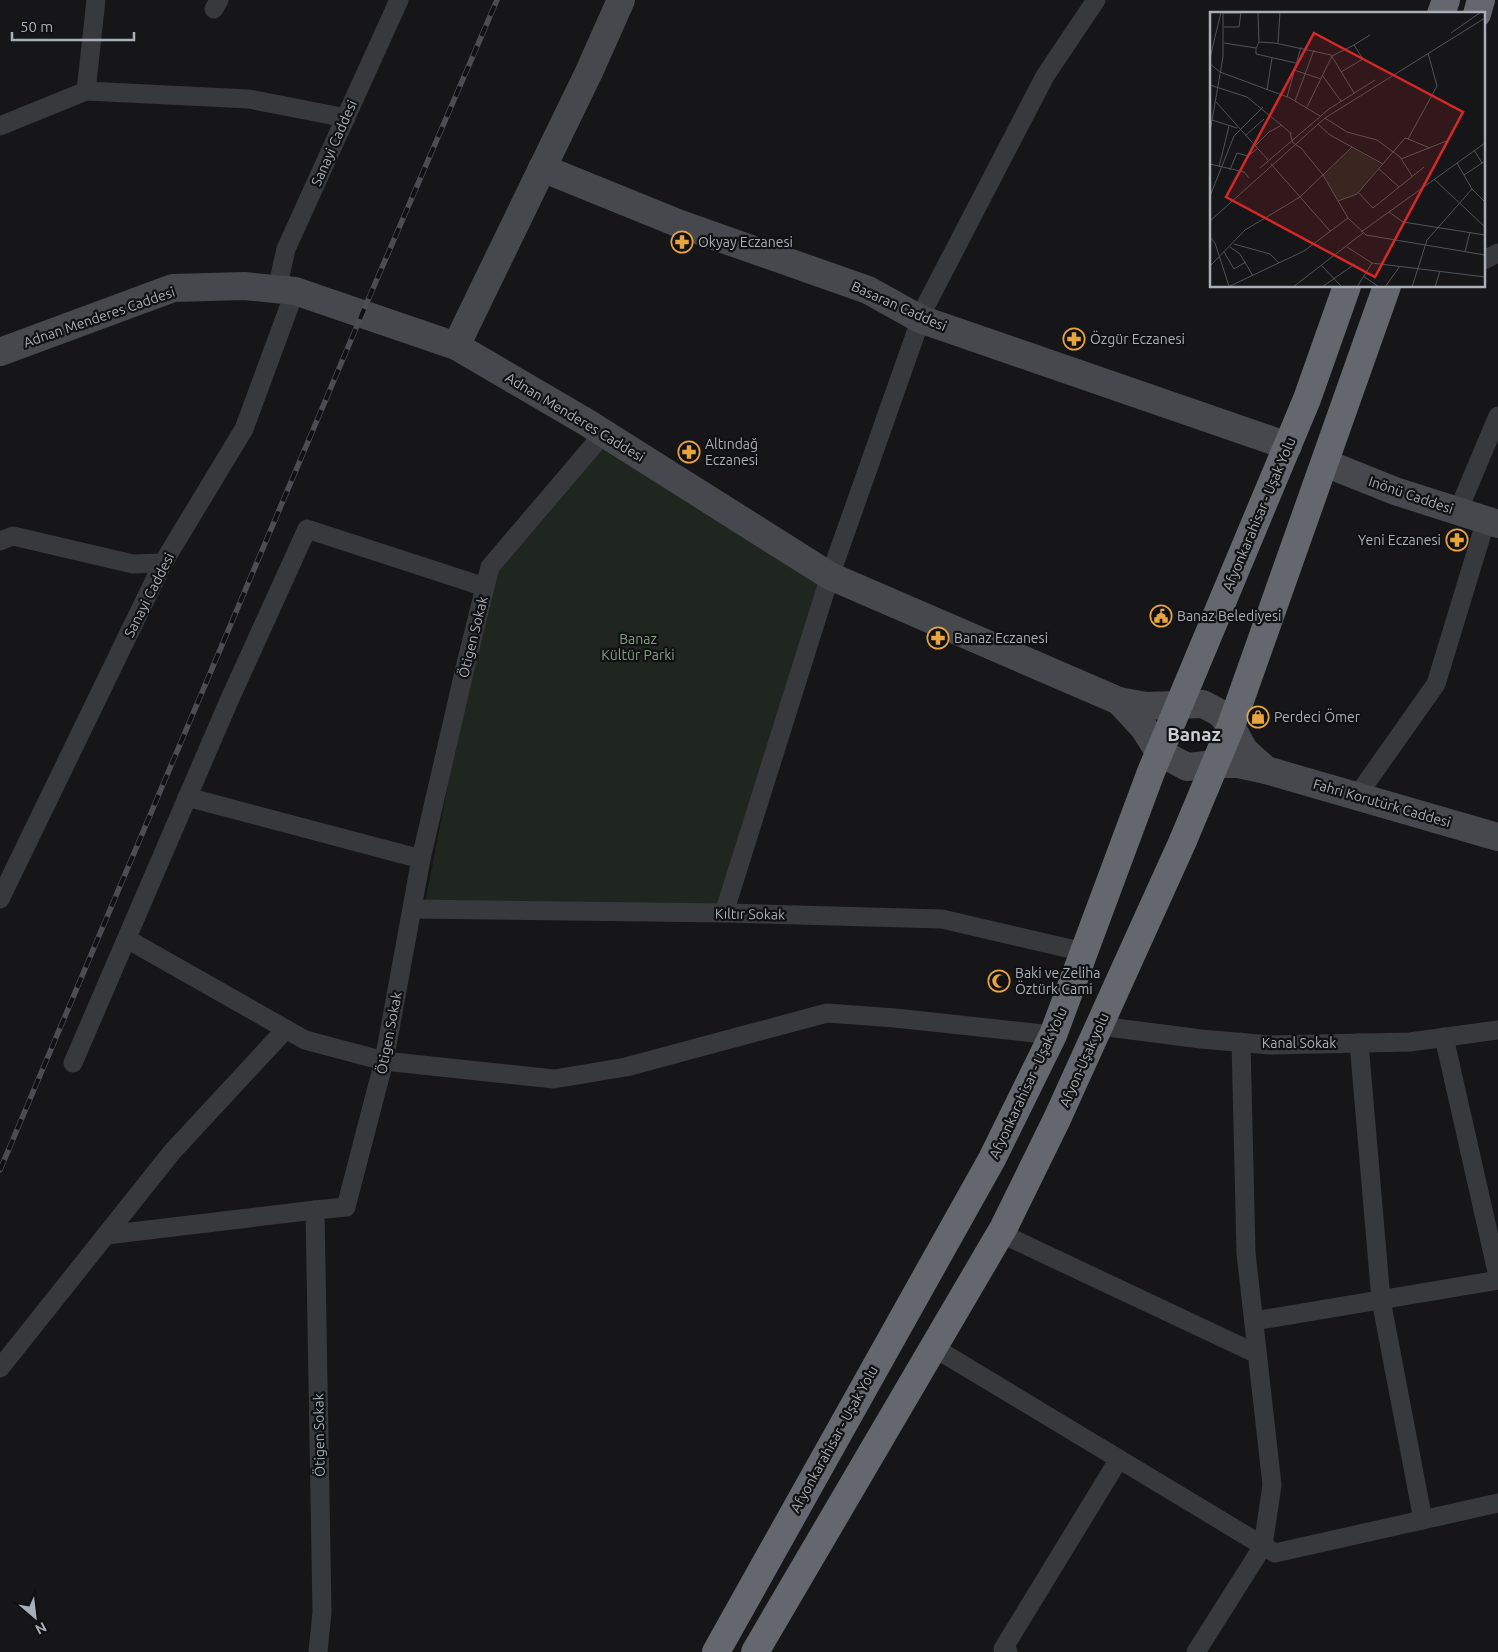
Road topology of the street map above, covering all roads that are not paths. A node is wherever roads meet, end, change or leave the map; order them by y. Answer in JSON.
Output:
{"nodes":[{"id":1,"x":96,"y":0,"type":"edge"},
{"id":2,"x":399,"y":0,"type":"edge"},
{"id":3,"x":621,"y":0,"type":"edge"},
{"id":4,"x":1096,"y":0,"type":"edge"},
{"id":5,"x":86,"y":91,"type":"junction"},
{"id":6,"x":346,"y":118,"type":"junction"},
{"id":7,"x":0,"y":126,"type":"edge"},
{"id":8,"x":542,"y":168,"type":"junction"},
{"id":9,"x":1498,"y":253,"type":"edge"},
{"id":10,"x":1486,"y":259,"type":"edge"},
{"id":11,"x":1346,"y":288,"type":"edge"},
{"id":12,"x":1386,"y":288,"type":"edge"},
{"id":13,"x":286,"y":290,"type":"junction"},
{"id":14,"x":920,"y":319,"type":"junction"},
{"id":15,"x":456,"y":346,"type":"junction"},
{"id":16,"x":0,"y":352,"type":"edge"},
{"id":17,"x":1498,"y":416,"type":"edge"},
{"id":18,"x":604,"y":433,"type":"junction"},
{"id":19,"x":1288,"y":446,"type":"junction"},
{"id":20,"x":1325,"y":463,"type":"junction"},
{"id":21,"x":1458,"y":511,"type":"junction"},
{"id":22,"x":1492,"y":522,"type":"edge"},
{"id":23,"x":0,"y":541,"type":"edge"},
{"id":24,"x":163,"y":563,"type":"junction"},
{"id":25,"x":830,"y":576,"type":"junction"},
{"id":26,"x":485,"y":587,"type":"junction"},
{"id":27,"x":1120,"y":701,"type":"junction"},
{"id":28,"x":1179,"y":704,"type":"junction"},
{"id":29,"x":1231,"y":726,"type":"junction"},
{"id":30,"x":1159,"y":752,"type":"junction"},
{"id":31,"x":1216,"y":764,"type":"junction"},
{"id":32,"x":1266,"y":770,"type":"junction"},
{"id":33,"x":1357,"y":796,"type":"junction"},
{"id":34,"x":187,"y":797,"type":"junction"},
{"id":35,"x":1498,"y":837,"type":"edge"},
{"id":36,"x":421,"y":860,"type":"junction"},
{"id":37,"x":0,"y":899,"type":"edge"},
{"id":38,"x":412,"y":909,"type":"junction"},
{"id":39,"x":724,"y":913,"type":"junction"},
{"id":40,"x":127,"y":939,"type":"junction"},
{"id":41,"x":1084,"y":952,"type":"junction"},
{"id":42,"x":1100,"y":1026,"type":"junction"},
{"id":43,"x":286,"y":1029,"type":"junction"},
{"id":44,"x":1498,"y":1030,"type":"edge"},
{"id":45,"x":1053,"y":1035,"type":"junction"},
{"id":46,"x":1444,"y":1037,"type":"junction"},
{"id":47,"x":1241,"y":1042,"type":"junction"},
{"id":48,"x":1359,"y":1043,"type":"junction"},
{"id":49,"x":384,"y":1061,"type":"junction"},
{"id":50,"x":74,"y":1063,"type":"dead end"},
{"id":51,"x":315,"y":1210,"type":"junction"},
{"id":52,"x":1000,"y":1233,"type":"junction"},
{"id":53,"x":106,"y":1235,"type":"junction"},
{"id":54,"x":1498,"y":1278,"type":"edge"},
{"id":55,"x":1381,"y":1300,"type":"junction"},
{"id":56,"x":1254,"y":1321,"type":"junction"},
{"id":57,"x":933,"y":1347,"type":"junction"},
{"id":58,"x":1258,"y":1354,"type":"junction"},
{"id":59,"x":0,"y":1368,"type":"edge"},
{"id":60,"x":1119,"y":1459,"type":"junction"},
{"id":61,"x":1498,"y":1503,"type":"edge"},
{"id":62,"x":1423,"y":1520,"type":"junction"},
{"id":63,"x":1264,"y":1546,"type":"junction"},
{"id":64,"x":318,"y":1652,"type":"edge"},
{"id":65,"x":716,"y":1652,"type":"edge"},
{"id":66,"x":754,"y":1652,"type":"edge"},
{"id":67,"x":1008,"y":1652,"type":"edge"},
{"id":68,"x":1196,"y":1652,"type":"edge"}],
"edges":[{"from":1,"to":5,"type":"street"},
{"from":2,"to":6,"type":"street","name":"Sanayi Caddesi"},
{"from":3,"to":8,"type":"street"},
{"from":4,"to":14,"type":"street"},
{"from":5,"to":6,"type":"street"},
{"from":5,"to":7,"type":"street"},
{"from":6,"to":13,"type":"street","name":"Sanayi Caddesi"},
{"from":8,"to":14,"type":"street","name":"Basaran Caddesi"},
{"from":8,"to":15,"type":"street"},
{"from":9,"to":10,"type":"street"},
{"from":11,"to":19,"type":"highway","name":"Afyonkarahisar - Uşak Yolu"},
{"from":12,"to":20,"type":"highway"},
{"from":13,"to":15,"type":"street","name":"Adnan Menderes Caddesi"},
{"from":13,"to":16,"type":"street","name":"Adnan Menderes Caddesi"},
{"from":13,"to":24,"type":"street","name":"Sanayi Caddesi"},
{"from":14,"to":19,"type":"street","name":"Basaran Caddesi"},
{"from":14,"to":25,"type":"street"},
{"from":15,"to":18,"type":"street","name":"Adnan Menderes Caddesi"},
{"from":17,"to":21,"type":"street"},
{"from":18,"to":25,"type":"street","name":"Adnan Menderes Caddesi"},
{"from":18,"to":26,"type":"street","name":"Ötigen Sokak"},
{"from":19,"to":28,"type":"highway","name":"Afyonkarahisar - Uşak Yolu"},
{"from":20,"to":21,"type":"street","name":"Inönü Caddesi"},
{"from":20,"to":29,"type":"highway"},
{"from":21,"to":22,"type":"street","name":"Inönü Caddesi"},
{"from":22,"to":33,"type":"street"},
{"from":23,"to":24,"type":"street"},
{"from":24,"to":37,"type":"street","name":"Sanayi Caddesi"},
{"from":25,"to":27,"type":"street","name":"Adnan Menderes Caddesi"},
{"from":25,"to":39,"type":"street"},
{"from":26,"to":34,"type":"street"},
{"from":26,"to":36,"type":"street","name":"Ötigen Sokak"},
{"from":27,"to":28,"type":"street"},
{"from":27,"to":30,"type":"street"},
{"from":28,"to":29,"type":"street"},
{"from":28,"to":30,"type":"highway","name":"Afyonkarahisar - Uşak Yolu"},
{"from":29,"to":31,"type":"highway"},
{"from":29,"to":32,"type":"street"},
{"from":30,"to":31,"type":"street"},
{"from":30,"to":41,"type":"highway","name":"Afyonkarahisar - Uşak Yolu"},
{"from":31,"to":32,"type":"street","name":"Fahri Korutürk Caddesi"},
{"from":31,"to":42,"type":"highway","name":"Afyon-Uşak yolu"},
{"from":32,"to":33,"type":"street","name":"Fahri Korutürk Caddesi"},
{"from":33,"to":35,"type":"street","name":"Fahri Korutürk Caddesi"},
{"from":34,"to":36,"type":"street"},
{"from":34,"to":40,"type":"street"},
{"from":36,"to":38,"type":"street","name":"Ötigen Sokak"},
{"from":38,"to":39,"type":"street","name":"Kıltır Sokak"},
{"from":38,"to":49,"type":"street","name":"Ötigen Sokak"},
{"from":39,"to":41,"type":"street","name":"Kıltır Sokak"},
{"from":40,"to":43,"type":"street"},
{"from":40,"to":50,"type":"street"},
{"from":41,"to":45,"type":"highway","name":"Afyonkarahisar - Uşak Yolu"},
{"from":42,"to":47,"type":"street","name":"Kanal Sokak"},
{"from":42,"to":52,"type":"highway","name":"Afyon-Uşak yolu"},
{"from":43,"to":49,"type":"street"},
{"from":43,"to":53,"type":"street"},
{"from":44,"to":46,"type":"street","name":"Kanal Sokak"},
{"from":45,"to":49,"type":"street"},
{"from":45,"to":65,"type":"highway","name":"Afyonkarahisar - Uşak Yolu"},
{"from":46,"to":48,"type":"street","name":"Kanal Sokak"},
{"from":46,"to":54,"type":"street"},
{"from":47,"to":48,"type":"street","name":"Kanal Sokak"},
{"from":47,"to":56,"type":"street"},
{"from":48,"to":55,"type":"street"},
{"from":49,"to":51,"type":"street","name":"Ötigen Sokak"},
{"from":51,"to":53,"type":"street"},
{"from":51,"to":64,"type":"street","name":"Ötigen Sokak"},
{"from":52,"to":57,"type":"highway","name":"Afyon-Uşak yolu"},
{"from":52,"to":58,"type":"street"},
{"from":53,"to":59,"type":"street"},
{"from":54,"to":55,"type":"street"},
{"from":55,"to":56,"type":"street"},
{"from":55,"to":62,"type":"street"},
{"from":56,"to":58,"type":"street"},
{"from":57,"to":60,"type":"street"},
{"from":57,"to":66,"type":"highway"},
{"from":58,"to":63,"type":"street"},
{"from":60,"to":63,"type":"street"},
{"from":60,"to":67,"type":"street"},
{"from":61,"to":62,"type":"street"},
{"from":62,"to":63,"type":"street"},
{"from":63,"to":68,"type":"street"}]}
